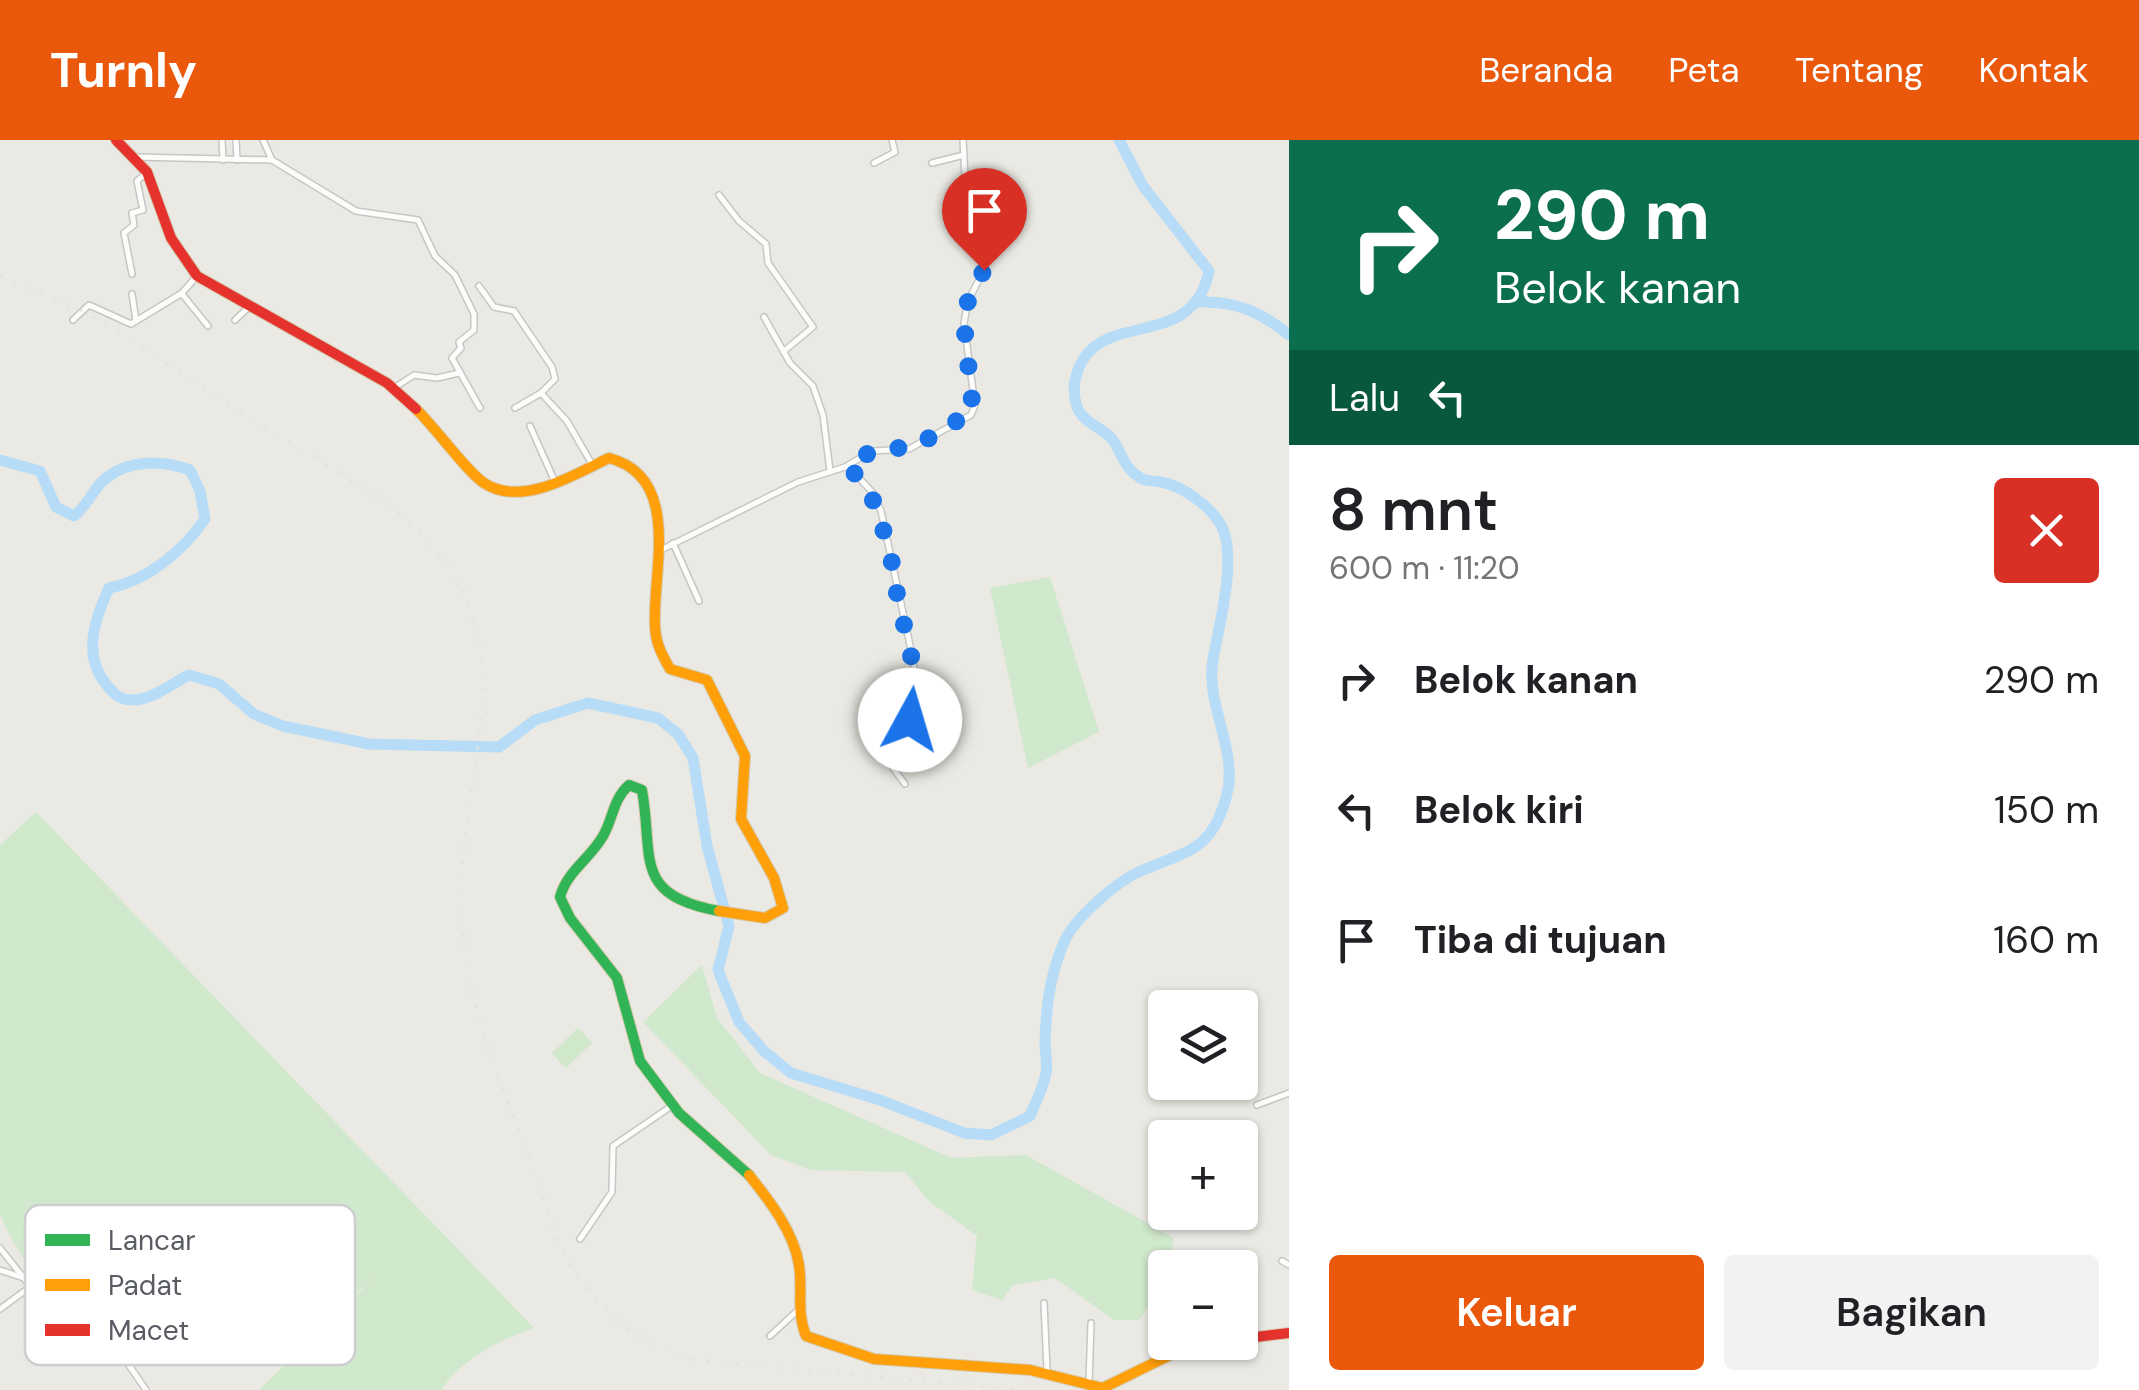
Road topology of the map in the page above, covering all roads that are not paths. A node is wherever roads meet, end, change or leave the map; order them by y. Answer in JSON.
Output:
{"nodes":[{"id":1,"x":116,"y":140,"type":"edge"},
{"id":2,"x":222,"y":140,"type":"edge"},
{"id":3,"x":236,"y":140,"type":"edge"},
{"id":4,"x":263,"y":140,"type":"edge"},
{"id":5,"x":892,"y":140,"type":"edge"},
{"id":6,"x":963,"y":140,"type":"edge"},
{"id":7,"x":964,"y":155,"type":"junction"},
{"id":8,"x":136,"y":157,"type":"junction"},
{"id":9,"x":223,"y":160,"type":"junction"},
{"id":10,"x":237,"y":160,"type":"junction"},
{"id":11,"x":272,"y":160,"type":"junction"},
{"id":12,"x":874,"y":163,"type":"dead end"},
{"id":13,"x":932,"y":163,"type":"dead end"},
{"id":14,"x":147,"y":172,"type":"junction"},
{"id":15,"x":719,"y":195,"type":"dead end"},
{"id":16,"x":132,"y":274,"type":"dead end"},
{"id":17,"x":196,"y":276,"type":"junction"},
{"id":18,"x":479,"y":286,"type":"dead end"},
{"id":19,"x":182,"y":293,"type":"junction"},
{"id":20,"x":132,"y":294,"type":"dead end"},
{"id":21,"x":250,"y":306,"type":"junction"},
{"id":22,"x":764,"y":317,"type":"dead end"},
{"id":23,"x":73,"y":320,"type":"dead end"},
{"id":24,"x":235,"y":320,"type":"dead end"},
{"id":25,"x":136,"y":321,"type":"junction"},
{"id":26,"x":208,"y":326,"type":"dead end"},
{"id":27,"x":784,"y":351,"type":"junction"},
{"id":28,"x":459,"y":373,"type":"junction"},
{"id":29,"x":394,"y":388,"type":"junction"},
{"id":30,"x":541,"y":392,"type":"junction"},
{"id":31,"x":480,"y":408,"type":"dead end"},
{"id":32,"x":514,"y":408,"type":"dead end"},
{"id":33,"x":530,"y":426,"type":"dead end"},
{"id":34,"x":592,"y":466,"type":"junction"},
{"id":35,"x":848,"y":466,"type":"junction"},
{"id":36,"x":830,"y":470,"type":"junction"},
{"id":37,"x":556,"y":482,"type":"junction"},
{"id":38,"x":674,"y":543,"type":"junction"},
{"id":39,"x":661,"y":550,"type":"junction"},
{"id":40,"x":699,"y":601,"type":"dead end"},
{"id":41,"x":912,"y":703,"type":"junction"},
{"id":42,"x":918,"y":714,"type":"dead end"},
{"id":43,"x":905,"y":784,"type":"dead end"},
{"id":44,"x":1289,"y":1093,"type":"edge"},
{"id":45,"x":1257,"y":1104,"type":"dead end"},
{"id":46,"x":673,"y":1105,"type":"junction"},
{"id":47,"x":580,"y":1239,"type":"dead end"},
{"id":48,"x":0,"y":1248,"type":"edge"},
{"id":49,"x":0,"y":1270,"type":"edge"},
{"id":50,"x":24,"y":1278,"type":"joint"},
{"id":51,"x":25,"y":1290,"type":"edge"},
{"id":52,"x":1044,"y":1303,"type":"dead end"},
{"id":53,"x":0,"y":1308,"type":"edge"},
{"id":54,"x":797,"y":1311,"type":"junction"},
{"id":55,"x":1090,"y":1323,"type":"dead end"},
{"id":56,"x":1289,"y":1332,"type":"edge"},
{"id":57,"x":770,"y":1336,"type":"dead end"},
{"id":58,"x":1258,"y":1337,"type":"edge"},
{"id":59,"x":1160,"y":1360,"type":"edge"},
{"id":60,"x":129,"y":1365,"type":"edge"},
{"id":61,"x":1047,"y":1370,"type":"junction"},
{"id":62,"x":1089,"y":1382,"type":"junction"},
{"id":63,"x":1103,"y":1388,"type":"edge"},
{"id":64,"x":146,"y":1390,"type":"edge"}],
"edges":[{"from":1,"to":8,"type":"main road"},
{"from":2,"to":9,"type":"street"},
{"from":3,"to":10,"type":"street"},
{"from":4,"to":11,"type":"street"},
{"from":5,"to":12,"type":"street"},
{"from":6,"to":7,"type":"street"},
{"from":7,"to":13,"type":"street"},
{"from":7,"to":35,"type":"street"},
{"from":8,"to":9,"type":"street"},
{"from":8,"to":14,"type":"main road"},
{"from":9,"to":10,"type":"street"},
{"from":10,"to":11,"type":"street"},
{"from":11,"to":28,"type":"street"},
{"from":14,"to":16,"type":"street"},
{"from":14,"to":17,"type":"main road"},
{"from":15,"to":27,"type":"street"},
{"from":17,"to":19,"type":"street"},
{"from":17,"to":21,"type":"main road"},
{"from":18,"to":30,"type":"street"},
{"from":19,"to":25,"type":"street"},
{"from":19,"to":26,"type":"street"},
{"from":20,"to":25,"type":"street"},
{"from":21,"to":24,"type":"street"},
{"from":21,"to":29,"type":"main road"},
{"from":22,"to":27,"type":"street"},
{"from":23,"to":25,"type":"street"},
{"from":27,"to":36,"type":"street"},
{"from":28,"to":29,"type":"street"},
{"from":28,"to":31,"type":"street"},
{"from":29,"to":37,"type":"main road"},
{"from":30,"to":32,"type":"street"},
{"from":30,"to":34,"type":"street"},
{"from":33,"to":37,"type":"street"},
{"from":34,"to":37,"type":"main road"},
{"from":34,"to":39,"type":"main road"},
{"from":35,"to":36,"type":"street"},
{"from":35,"to":41,"type":"street"},
{"from":36,"to":38,"type":"street"},
{"from":38,"to":39,"type":"street"},
{"from":38,"to":40,"type":"street"},
{"from":39,"to":46,"type":"main road"},
{"from":41,"to":42,"type":"street"},
{"from":41,"to":43,"type":"street"},
{"from":44,"to":45,"type":"street"},
{"from":46,"to":47,"type":"street"},
{"from":46,"to":54,"type":"main road"},
{"from":48,"to":50,"type":"street"},
{"from":49,"to":50,"type":"street"},
{"from":51,"to":53,"type":"street"},
{"from":52,"to":61,"type":"street"},
{"from":54,"to":57,"type":"street"},
{"from":54,"to":61,"type":"main road"},
{"from":55,"to":62,"type":"street"},
{"from":56,"to":58,"type":"main road"},
{"from":59,"to":63,"type":"main road"},
{"from":60,"to":64,"type":"street"},
{"from":61,"to":62,"type":"main road"},
{"from":62,"to":63,"type":"main road"}]}
